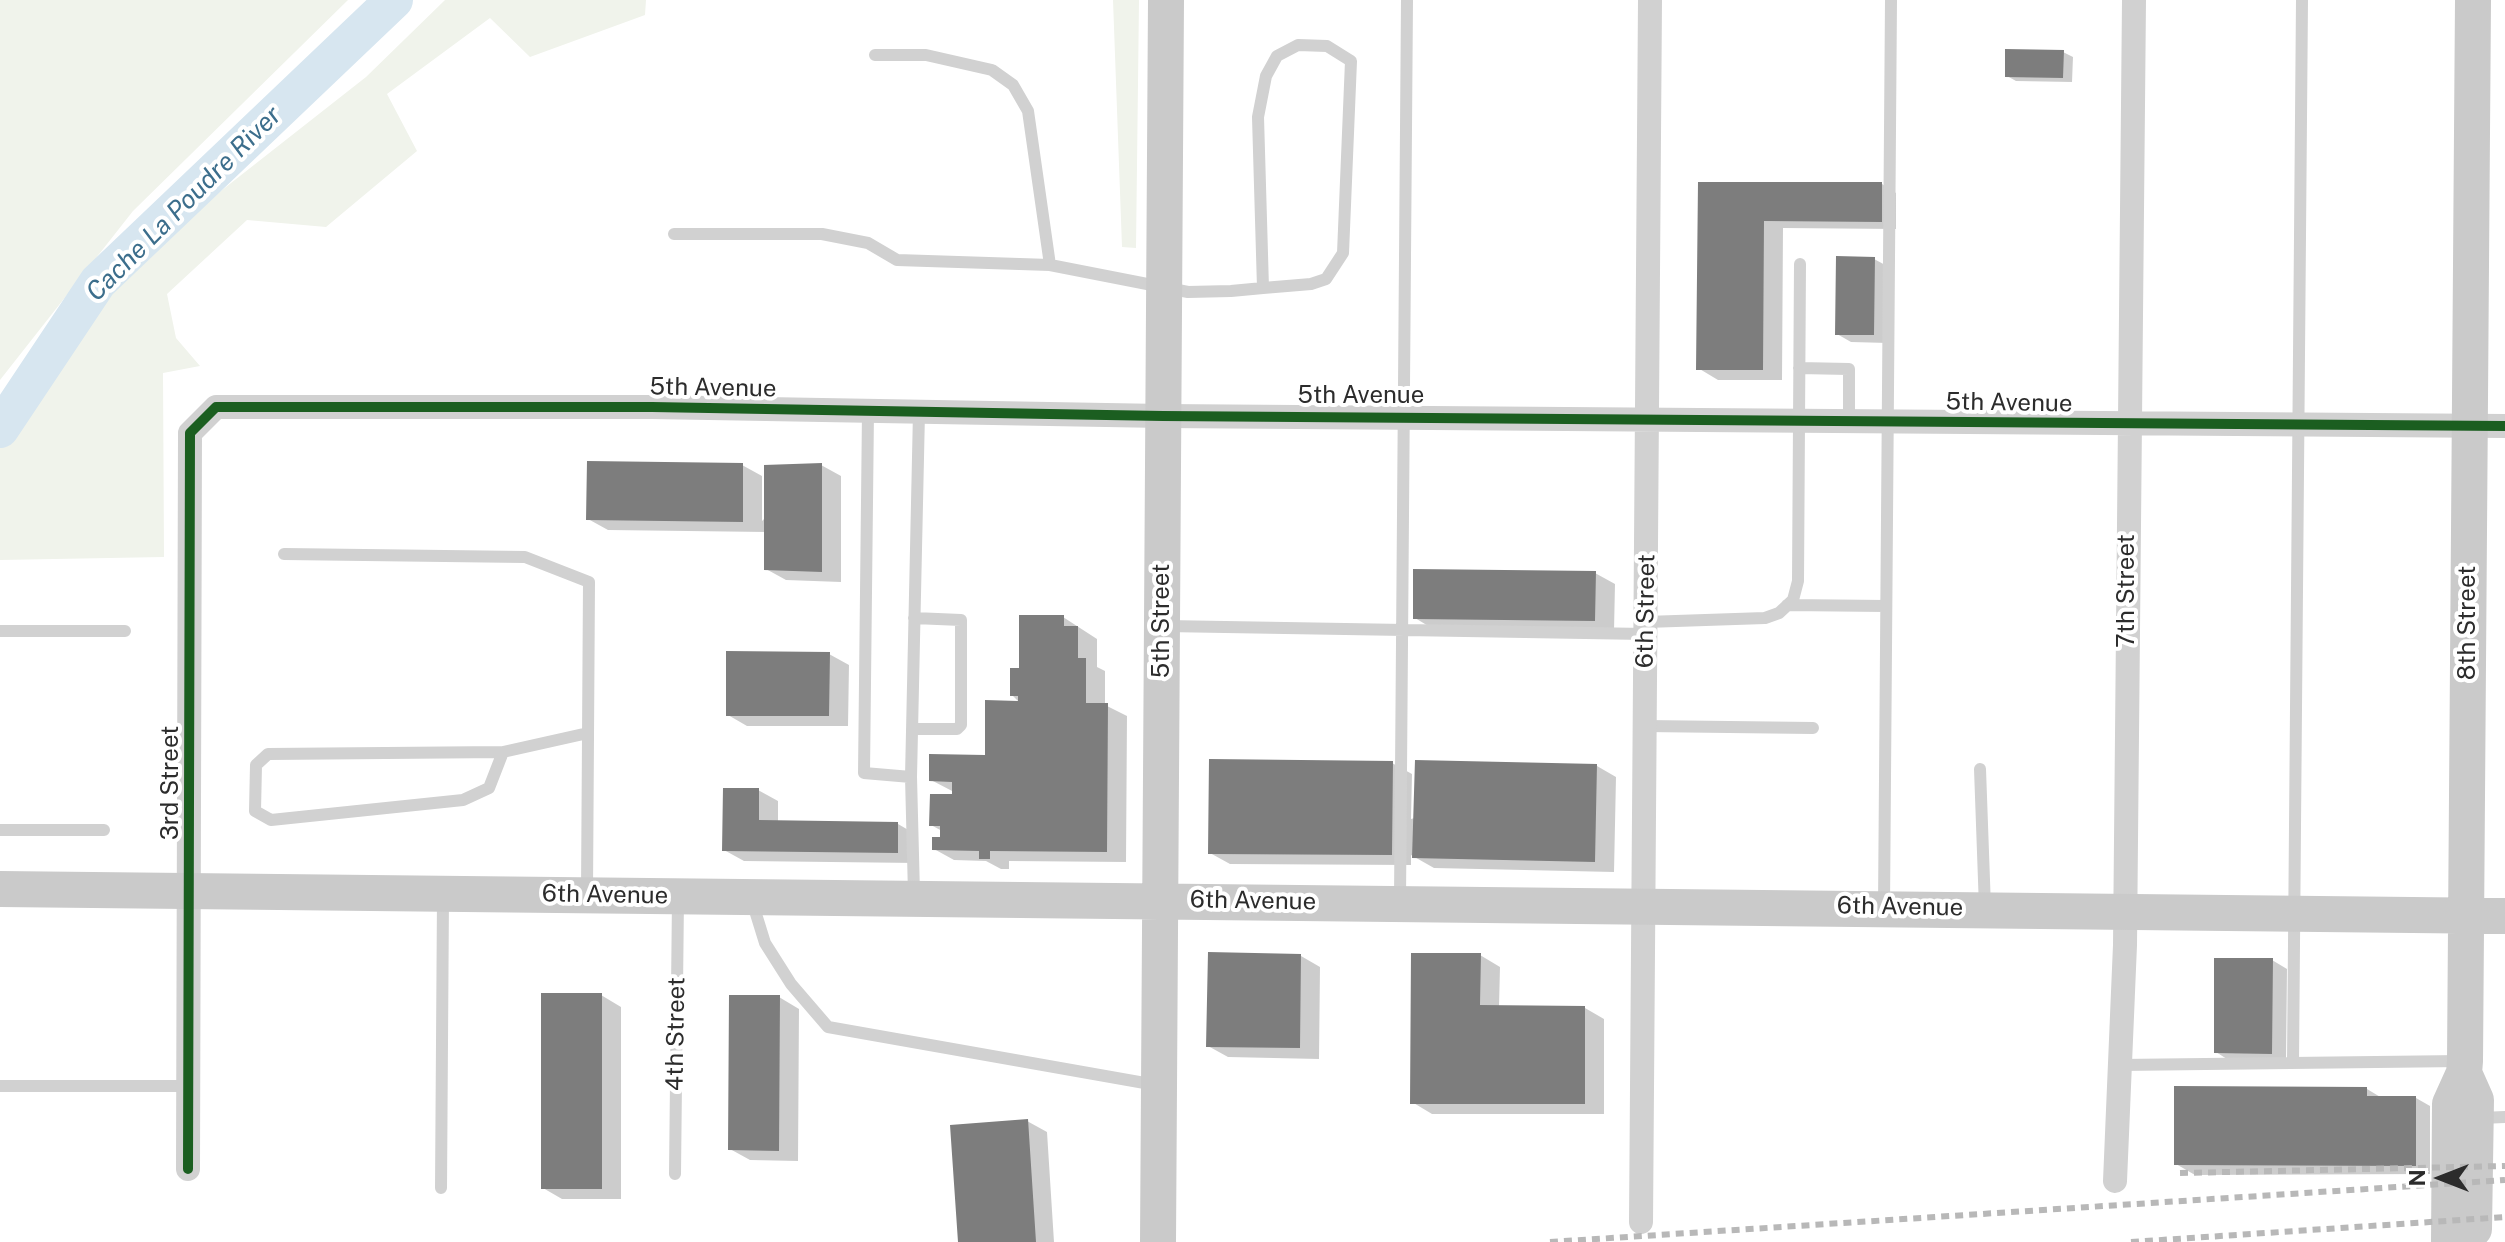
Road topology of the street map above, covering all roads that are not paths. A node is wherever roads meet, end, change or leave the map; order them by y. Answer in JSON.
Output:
{"nodes":[{"id":1,"x":1166,"y":0,"type":"edge"},
{"id":2,"x":1407,"y":0,"type":"edge"},
{"id":3,"x":1650,"y":0,"type":"edge"},
{"id":4,"x":1891,"y":0,"type":"edge"},
{"id":5,"x":2134,"y":0,"type":"edge"},
{"id":6,"x":2302,"y":0,"type":"edge"},
{"id":7,"x":2473,"y":0,"type":"edge"},
{"id":8,"x":875,"y":55,"type":"dead end"},
{"id":9,"x":674,"y":234,"type":"dead end"},
{"id":10,"x":1800,"y":264,"type":"dead end"},
{"id":11,"x":1050,"y":265,"type":"junction"},
{"id":12,"x":1164,"y":286,"type":"junction"},
{"id":13,"x":1263,"y":288,"type":"junction"},
{"id":14,"x":1799,"y":368,"type":"junction"},
{"id":15,"x":216,"y":407,"type":"joint"},
{"id":16,"x":868,"y":411,"type":"junction"},
{"id":17,"x":919,"y":412,"type":"junction"},
{"id":18,"x":1163,"y":416,"type":"junction"},
{"id":19,"x":1403,"y":416,"type":"junction"},
{"id":20,"x":1647,"y":418,"type":"junction"},
{"id":21,"x":1799,"y":420,"type":"junction"},
{"id":22,"x":1849,"y":421,"type":"junction"},
{"id":23,"x":1888,"y":421,"type":"junction"},
{"id":24,"x":2128,"y":424,"type":"junction"},
{"id":25,"x":2298,"y":424,"type":"junction"},
{"id":26,"x":2469,"y":426,"type":"junction"},
{"id":27,"x":2505,"y":426,"type":"edge"},
{"id":28,"x":284,"y":554,"type":"dead end"},
{"id":29,"x":1787,"y":605,"type":"junction"},
{"id":30,"x":1886,"y":606,"type":"junction"},
{"id":31,"x":914,"y":618,"type":"junction"},
{"id":32,"x":1162,"y":626,"type":"junction"},
{"id":33,"x":1645,"y":628,"type":"junction"},
{"id":34,"x":1402,"y":630,"type":"junction"},
{"id":35,"x":0,"y":631,"type":"edge"},
{"id":36,"x":125,"y":631,"type":"dead end"},
{"id":37,"x":1645,"y":726,"type":"junction"},
{"id":38,"x":1813,"y":728,"type":"dead end"},
{"id":39,"x":912,"y":729,"type":"junction"},
{"id":40,"x":588,"y":733,"type":"junction"},
{"id":41,"x":503,"y":752,"type":"junction"},
{"id":42,"x":1980,"y":769,"type":"dead end"},
{"id":43,"x":911,"y":777,"type":"junction"},
{"id":44,"x":0,"y":830,"type":"edge"},
{"id":45,"x":104,"y":830,"type":"dead end"},
{"id":46,"x":0,"y":889,"type":"edge"},
{"id":47,"x":191,"y":891,"type":"junction"},
{"id":48,"x":443,"y":893,"type":"junction"},
{"id":49,"x":587,"y":894,"type":"junction"},
{"id":50,"x":678,"y":895,"type":"junction"},
{"id":51,"x":750,"y":896,"type":"junction"},
{"id":52,"x":914,"y":898,"type":"junction"},
{"id":53,"x":1160,"y":900,"type":"junction"},
{"id":54,"x":1400,"y":903,"type":"junction"},
{"id":55,"x":1643,"y":905,"type":"junction"},
{"id":56,"x":1884,"y":907,"type":"junction"},
{"id":57,"x":1985,"y":908,"type":"junction"},
{"id":58,"x":2125,"y":910,"type":"junction"},
{"id":59,"x":2293,"y":913,"type":"junction"},
{"id":60,"x":2465,"y":916,"type":"junction"},
{"id":61,"x":2505,"y":916,"type":"edge"},
{"id":62,"x":2293,"y":1062,"type":"junction"},
{"id":63,"x":2120,"y":1065,"type":"junction"},
{"id":64,"x":2465,"y":1067,"type":"junction"},
{"id":65,"x":0,"y":1086,"type":"edge"},
{"id":66,"x":189,"y":1086,"type":"junction"},
{"id":67,"x":1159,"y":1086,"type":"junction"},
{"id":68,"x":2490,"y":1118,"type":"edge"},
{"id":69,"x":188,"y":1169,"type":"dead end"},
{"id":70,"x":675,"y":1174,"type":"dead end"},
{"id":71,"x":2115,"y":1181,"type":"dead end"},
{"id":72,"x":441,"y":1188,"type":"dead end"},
{"id":73,"x":1641,"y":1222,"type":"dead end"},
{"id":74,"x":1158,"y":1242,"type":"edge"},
{"id":75,"x":2449,"y":1242,"type":"edge"},
{"id":76,"x":2474,"y":1242,"type":"edge"}],
"edges":[{"from":1,"to":12,"type":"main road","name":"5th Street"},
{"from":2,"to":19,"type":"lane"},
{"from":3,"to":20,"type":"street","name":"6th Street"},
{"from":4,"to":23,"type":"lane"},
{"from":5,"to":24,"type":"street","name":"7th Street"},
{"from":6,"to":25,"type":"lane"},
{"from":7,"to":26,"type":"main road","name":"8th Street"},
{"from":8,"to":11,"type":"lane"},
{"from":9,"to":11,"type":"lane"},
{"from":10,"to":14,"type":"lane"},
{"from":11,"to":12,"type":"lane"},
{"from":12,"to":13,"type":"lane"},
{"from":12,"to":18,"type":"main road","name":"5th Street"},
{"from":13,"to":13,"type":"lane"},
{"from":14,"to":21,"type":"lane"},
{"from":14,"to":22,"type":"lane"},
{"from":15,"to":16,"type":"street","name":"5th Avenue"},
{"from":15,"to":47,"type":"street","name":"3rd Street"},
{"from":16,"to":17,"type":"street","name":"5th Avenue"},
{"from":16,"to":43,"type":"lane"},
{"from":17,"to":18,"type":"street","name":"5th Avenue"},
{"from":17,"to":31,"type":"lane"},
{"from":18,"to":19,"type":"street","name":"5th Avenue"},
{"from":18,"to":32,"type":"main road","name":"5th Street"},
{"from":19,"to":20,"type":"street","name":"5th Avenue"},
{"from":19,"to":34,"type":"lane"},
{"from":20,"to":21,"type":"street","name":"5th Avenue"},
{"from":20,"to":33,"type":"street","name":"6th Street"},
{"from":21,"to":22,"type":"street","name":"5th Avenue"},
{"from":21,"to":29,"type":"lane"},
{"from":22,"to":23,"type":"street","name":"5th Avenue"},
{"from":23,"to":24,"type":"street","name":"5th Avenue"},
{"from":23,"to":30,"type":"lane"},
{"from":24,"to":25,"type":"street","name":"5th Avenue"},
{"from":24,"to":58,"type":"street","name":"7th Street"},
{"from":25,"to":26,"type":"street","name":"5th Avenue"},
{"from":25,"to":59,"type":"lane"},
{"from":26,"to":27,"type":"street","name":"5th Avenue"},
{"from":26,"to":60,"type":"main road","name":"8th Street"},
{"from":28,"to":40,"type":"lane"},
{"from":29,"to":30,"type":"lane"},
{"from":29,"to":33,"type":"lane"},
{"from":30,"to":56,"type":"lane"},
{"from":31,"to":39,"type":"lane"},
{"from":31,"to":39,"type":"lane"},
{"from":32,"to":34,"type":"lane"},
{"from":32,"to":53,"type":"main road","name":"5th Street"},
{"from":33,"to":34,"type":"lane"},
{"from":33,"to":37,"type":"street","name":"6th Street"},
{"from":34,"to":54,"type":"lane"},
{"from":35,"to":36,"type":"lane"},
{"from":37,"to":38,"type":"lane"},
{"from":37,"to":55,"type":"street","name":"6th Street"},
{"from":39,"to":43,"type":"lane"},
{"from":40,"to":41,"type":"lane"},
{"from":40,"to":49,"type":"lane"},
{"from":41,"to":41,"type":"lane"},
{"from":42,"to":57,"type":"lane"},
{"from":43,"to":52,"type":"lane"},
{"from":44,"to":45,"type":"lane"},
{"from":46,"to":47,"type":"main road","name":"6th Avenue"},
{"from":47,"to":48,"type":"main road","name":"6th Avenue"},
{"from":47,"to":66,"type":"street","name":"3rd Street"},
{"from":48,"to":49,"type":"main road","name":"6th Avenue"},
{"from":48,"to":72,"type":"lane"},
{"from":49,"to":50,"type":"main road","name":"6th Avenue"},
{"from":50,"to":51,"type":"main road","name":"6th Avenue"},
{"from":50,"to":70,"type":"lane","name":"4th Street"},
{"from":51,"to":52,"type":"main road","name":"6th Avenue"},
{"from":51,"to":67,"type":"lane"},
{"from":52,"to":53,"type":"main road","name":"6th Avenue"},
{"from":53,"to":54,"type":"main road","name":"6th Avenue"},
{"from":53,"to":67,"type":"main road","name":"5th Street"},
{"from":54,"to":55,"type":"main road","name":"6th Avenue"},
{"from":55,"to":56,"type":"main road","name":"6th Avenue"},
{"from":55,"to":73,"type":"street","name":"6th Street"},
{"from":56,"to":57,"type":"main road","name":"6th Avenue"},
{"from":57,"to":58,"type":"main road","name":"6th Avenue"},
{"from":58,"to":59,"type":"main road","name":"6th Avenue"},
{"from":58,"to":63,"type":"street","name":"7th Street"},
{"from":59,"to":60,"type":"main road","name":"6th Avenue"},
{"from":59,"to":62,"type":"lane"},
{"from":60,"to":61,"type":"main road","name":"6th Avenue"},
{"from":60,"to":64,"type":"main road","name":"8th Street"},
{"from":62,"to":63,"type":"lane"},
{"from":62,"to":64,"type":"lane"},
{"from":63,"to":71,"type":"street","name":"7th Street"},
{"from":64,"to":68,"type":"main road"},
{"from":64,"to":75,"type":"main road","name":"8th Street"},
{"from":65,"to":66,"type":"lane"},
{"from":66,"to":69,"type":"street","name":"3rd Street"},
{"from":67,"to":74,"type":"main road","name":"5th Street"},
{"from":68,"to":76,"type":"main road"}]}
